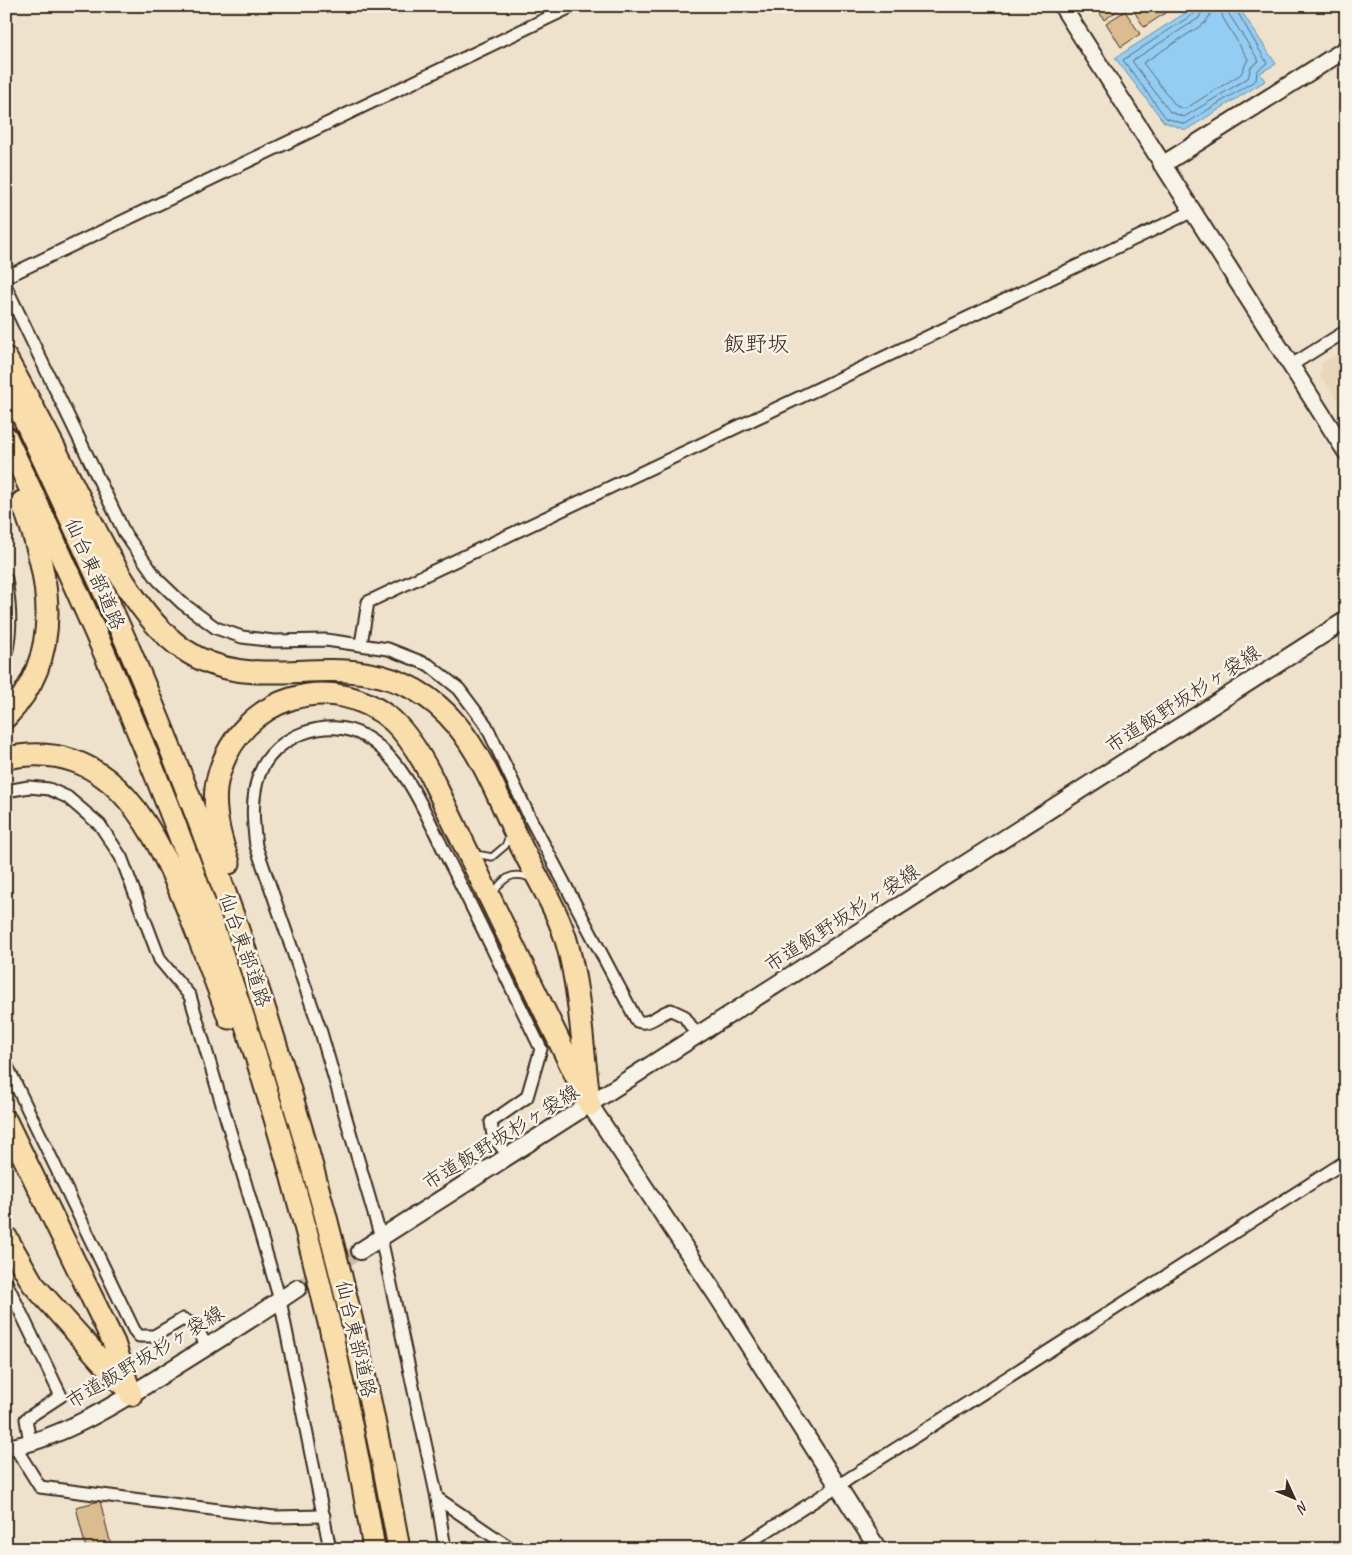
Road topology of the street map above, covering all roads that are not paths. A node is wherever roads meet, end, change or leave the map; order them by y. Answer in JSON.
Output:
{"nodes":[{"id":1,"x":573,"y":6,"type":"edge"},
{"id":2,"x":1062,"y":6,"type":"edge"},
{"id":3,"x":1346,"y":49,"type":"edge"},
{"id":4,"x":1162,"y":165,"type":"junction"},
{"id":5,"x":1191,"y":212,"type":"junction"},
{"id":6,"x":6,"y":277,"type":"edge"},
{"id":7,"x":6,"y":287,"type":"edge"},
{"id":8,"x":1346,"y":330,"type":"edge"},
{"id":9,"x":6,"y":358,"type":"edge"},
{"id":10,"x":1290,"y":366,"type":"junction"},
{"id":11,"x":6,"y":380,"type":"edge"},
{"id":12,"x":6,"y":437,"type":"edge"},
{"id":13,"x":1346,"y":452,"type":"edge"},
{"id":14,"x":6,"y":464,"type":"edge"},
{"id":15,"x":6,"y":579,"type":"edge"},
{"id":16,"x":1346,"y":620,"type":"edge"},
{"id":17,"x":361,"y":644,"type":"junction"},
{"id":18,"x":6,"y":654,"type":"edge"},
{"id":19,"x":6,"y":717,"type":"edge"},
{"id":20,"x":6,"y":758,"type":"edge"},
{"id":21,"x":6,"y":791,"type":"edge"},
{"id":22,"x":512,"y":826,"type":"junction"},
{"id":23,"x":465,"y":848,"type":"junction"},
{"id":24,"x":540,"y":883,"type":"junction"},
{"id":25,"x":490,"y":899,"type":"junction"},
{"id":26,"x":697,"y":1035,"type":"junction"},
{"id":27,"x":6,"y":1064,"type":"edge"},
{"id":28,"x":590,"y":1105,"type":"junction"},
{"id":29,"x":6,"y":1120,"type":"edge"},
{"id":30,"x":509,"y":1157,"type":"junction"},
{"id":31,"x":1346,"y":1160,"type":"edge"},
{"id":32,"x":318,"y":1183,"type":"junction"},
{"id":33,"x":302,"y":1215,"type":"junction"},
{"id":34,"x":6,"y":1238,"type":"edge"},
{"id":35,"x":381,"y":1238,"type":"junction"},
{"id":36,"x":360,"y":1251,"type":"tunnel mouth"},
{"id":37,"x":6,"y":1282,"type":"edge"},
{"id":38,"x":298,"y":1288,"type":"tunnel mouth"},
{"id":39,"x":280,"y":1300,"type":"junction"},
{"id":40,"x":207,"y":1347,"type":"junction"},
{"id":41,"x":131,"y":1395,"type":"junction"},
{"id":42,"x":17,"y":1446,"type":"edge"},
{"id":43,"x":838,"y":1486,"type":"junction"},
{"id":44,"x":437,"y":1498,"type":"junction"},
{"id":45,"x":324,"y":1516,"type":"junction"},
{"id":46,"x":330,"y":1549,"type":"edge"},
{"id":47,"x":374,"y":1549,"type":"edge"},
{"id":48,"x":398,"y":1549,"type":"edge"},
{"id":49,"x":445,"y":1549,"type":"edge"},
{"id":50,"x":512,"y":1549,"type":"edge"},
{"id":51,"x":740,"y":1549,"type":"edge"},
{"id":52,"x":878,"y":1549,"type":"edge"}],
"edges":[{"from":1,"to":6,"type":"street"},
{"from":2,"to":4,"type":"street"},
{"from":3,"to":4,"type":"street"},
{"from":4,"to":5,"type":"street"},
{"from":5,"to":10,"type":"street"},
{"from":5,"to":17,"type":"street"},
{"from":7,"to":17,"type":"street"},
{"from":8,"to":10,"type":"street"},
{"from":9,"to":22,"type":"highway"},
{"from":10,"to":13,"type":"street"},
{"from":11,"to":32,"type":"highway","name":"仙台東部道路"},
{"from":12,"to":33,"type":"highway","name":"仙台東部道路"},
{"from":14,"to":19,"type":"highway"},
{"from":15,"to":18,"type":"street"},
{"from":16,"to":26,"type":"street","name":"市道飯野坂杉ヶ袋線"},
{"from":17,"to":26,"type":"street"},
{"from":20,"to":33,"type":"highway"},
{"from":21,"to":39,"type":"street"},
{"from":22,"to":23,"type":"lane"},
{"from":22,"to":24,"type":"highway"},
{"from":23,"to":25,"type":"highway"},
{"from":23,"to":32,"type":"highway"},
{"from":24,"to":25,"type":"lane"},
{"from":24,"to":28,"type":"highway"},
{"from":25,"to":28,"type":"highway"},
{"from":26,"to":28,"type":"street","name":"市道飯野坂杉ヶ袋線"},
{"from":27,"to":40,"type":"street"},
{"from":28,"to":30,"type":"street","name":"市道飯野坂杉ヶ袋線"},
{"from":28,"to":43,"type":"street"},
{"from":29,"to":41,"type":"highway"},
{"from":30,"to":35,"type":"street","name":"市道飯野坂杉ヶ袋線"},
{"from":30,"to":35,"type":"street"},
{"from":31,"to":43,"type":"street"},
{"from":32,"to":48,"type":"highway","name":"仙台東部道路"},
{"from":33,"to":47,"type":"highway","name":"仙台東部道路"},
{"from":34,"to":41,"type":"highway"},
{"from":35,"to":36,"type":"street","name":"市道飯野坂杉ヶ袋線"},
{"from":35,"to":44,"type":"street"},
{"from":37,"to":42,"type":"street"},
{"from":38,"to":39,"type":"street","name":"市道飯野坂杉ヶ袋線"},
{"from":39,"to":40,"type":"street","name":"市道飯野坂杉ヶ袋線"},
{"from":39,"to":45,"type":"street"},
{"from":40,"to":41,"type":"street","name":"市道飯野坂杉ヶ袋線"},
{"from":41,"to":42,"type":"street","name":"市道飯野坂杉ヶ袋線"},
{"from":42,"to":45,"type":"street"},
{"from":43,"to":51,"type":"street"},
{"from":43,"to":52,"type":"street"},
{"from":44,"to":49,"type":"street"},
{"from":44,"to":50,"type":"street"},
{"from":45,"to":46,"type":"street"}]}
